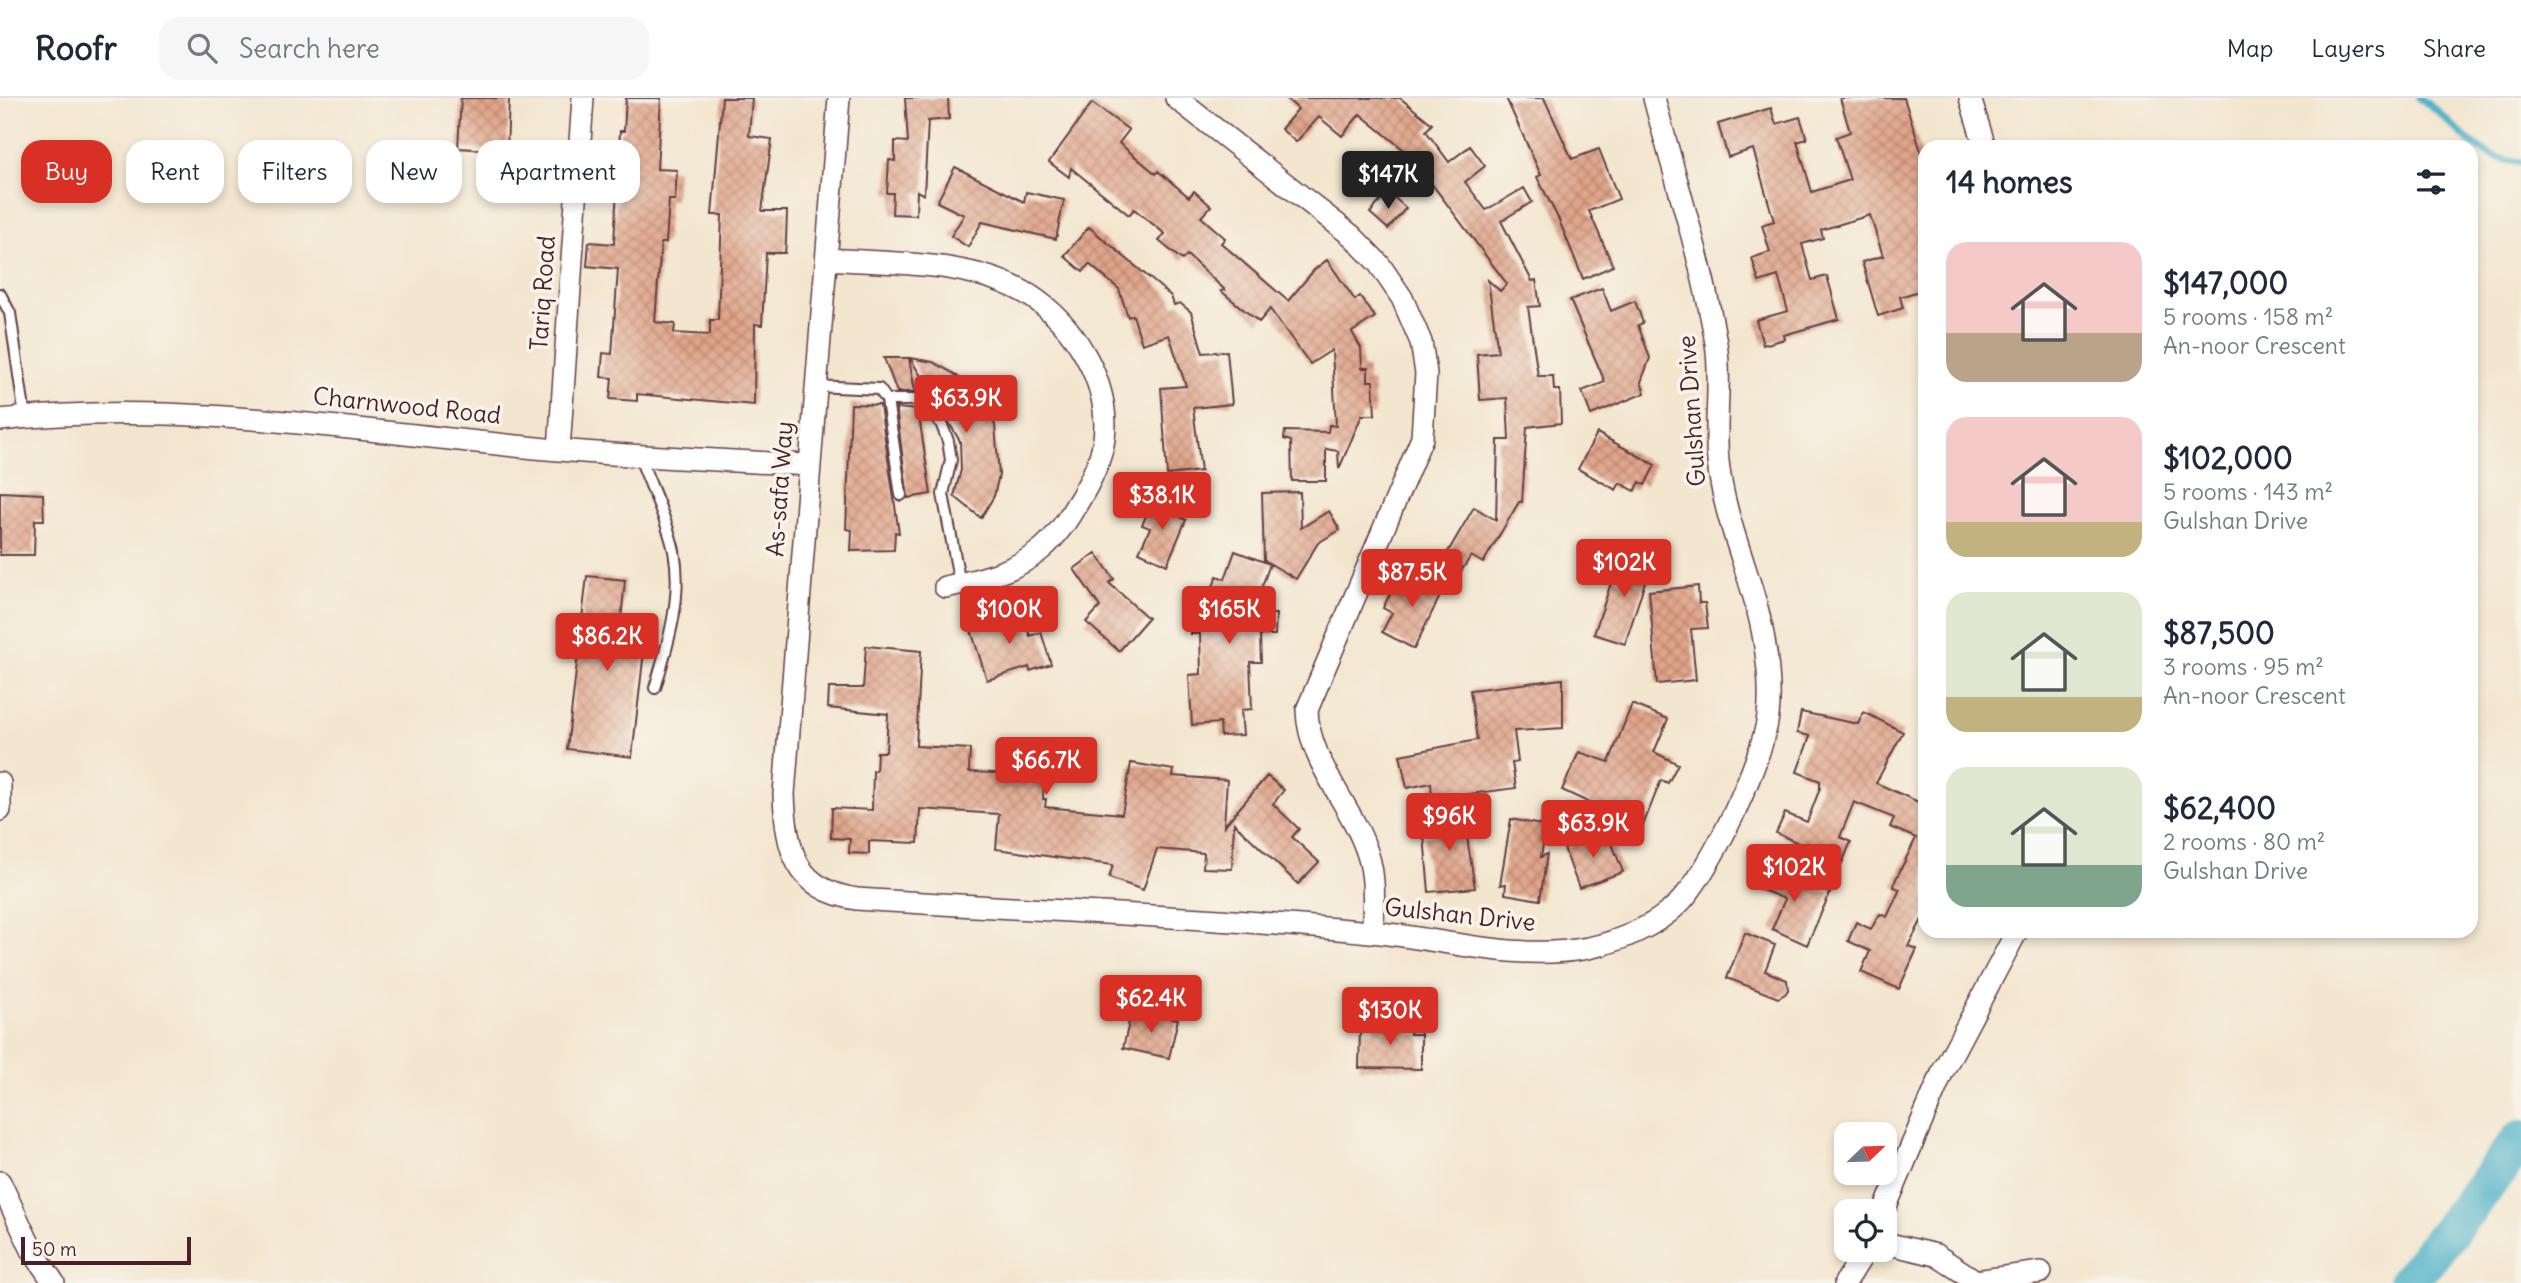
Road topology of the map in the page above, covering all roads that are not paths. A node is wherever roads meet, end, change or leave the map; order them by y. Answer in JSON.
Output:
{"nodes":[{"id":1,"x":583,"y":98,"type":"edge"},
{"id":2,"x":839,"y":98,"type":"edge"},
{"id":3,"x":1176,"y":98,"type":"edge"},
{"id":4,"x":1654,"y":98,"type":"edge"},
{"id":5,"x":1970,"y":98,"type":"edge"},
{"id":6,"x":1983,"y":140,"type":"edge"},
{"id":7,"x":827,"y":258,"type":"junction"},
{"id":8,"x":0,"y":294,"type":"edge"},
{"id":9,"x":814,"y":386,"type":"junction"},
{"id":10,"x":887,"y":400,"type":"junction"},
{"id":11,"x":25,"y":417,"type":"junction"},
{"id":12,"x":0,"y":420,"type":"edge"},
{"id":13,"x":559,"y":450,"type":"junction"},
{"id":14,"x":639,"y":455,"type":"junction"},
{"id":15,"x":808,"y":465,"type":"junction"},
{"id":16,"x":901,"y":495,"type":"dead end"},
{"id":17,"x":952,"y":585,"type":"joint"},
{"id":18,"x":656,"y":688,"type":"dead end"},
{"id":19,"x":0,"y":783,"type":"edge"},
{"id":20,"x":0,"y":810,"type":"edge"},
{"id":21,"x":809,"y":879,"type":"joint"},
{"id":22,"x":1373,"y":932,"type":"junction"},
{"id":23,"x":2013,"y":938,"type":"edge"},
{"id":24,"x":0,"y":1182,"type":"edge"},
{"id":25,"x":1889,"y":1199,"type":"edge"},
{"id":26,"x":1897,"y":1246,"type":"edge"},
{"id":27,"x":1858,"y":1262,"type":"edge"},
{"id":28,"x":2041,"y":1272,"type":"dead end"},
{"id":29,"x":54,"y":1283,"type":"edge"},
{"id":30,"x":1845,"y":1283,"type":"edge"}],
"edges":[{"from":1,"to":13,"type":"street","name":"Tariq Road"},
{"from":2,"to":7,"type":"street","name":"As-safa Way"},
{"from":3,"to":22,"type":"street"},
{"from":4,"to":22,"type":"street","name":"Gulshan Drive"},
{"from":5,"to":6,"type":"street"},
{"from":7,"to":9,"type":"street","name":"As-safa Way"},
{"from":7,"to":17,"type":"street"},
{"from":8,"to":11,"type":"lane"},
{"from":9,"to":10,"type":"lane"},
{"from":9,"to":15,"type":"street","name":"As-safa Way"},
{"from":10,"to":16,"type":"lane"},
{"from":10,"to":17,"type":"lane"},
{"from":11,"to":12,"type":"street","name":"Charnwood Road"},
{"from":11,"to":13,"type":"street","name":"Charnwood Road"},
{"from":13,"to":14,"type":"street","name":"Charnwood Road"},
{"from":14,"to":15,"type":"street","name":"Charnwood Road"},
{"from":14,"to":18,"type":"lane"},
{"from":15,"to":21,"type":"street","name":"As-safa Way"},
{"from":19,"to":20,"type":"street"},
{"from":21,"to":22,"type":"street","name":"Gulshan Drive"},
{"from":23,"to":25,"type":"street"},
{"from":24,"to":29,"type":"street"},
{"from":26,"to":28,"type":"street"},
{"from":27,"to":30,"type":"street"}]}
